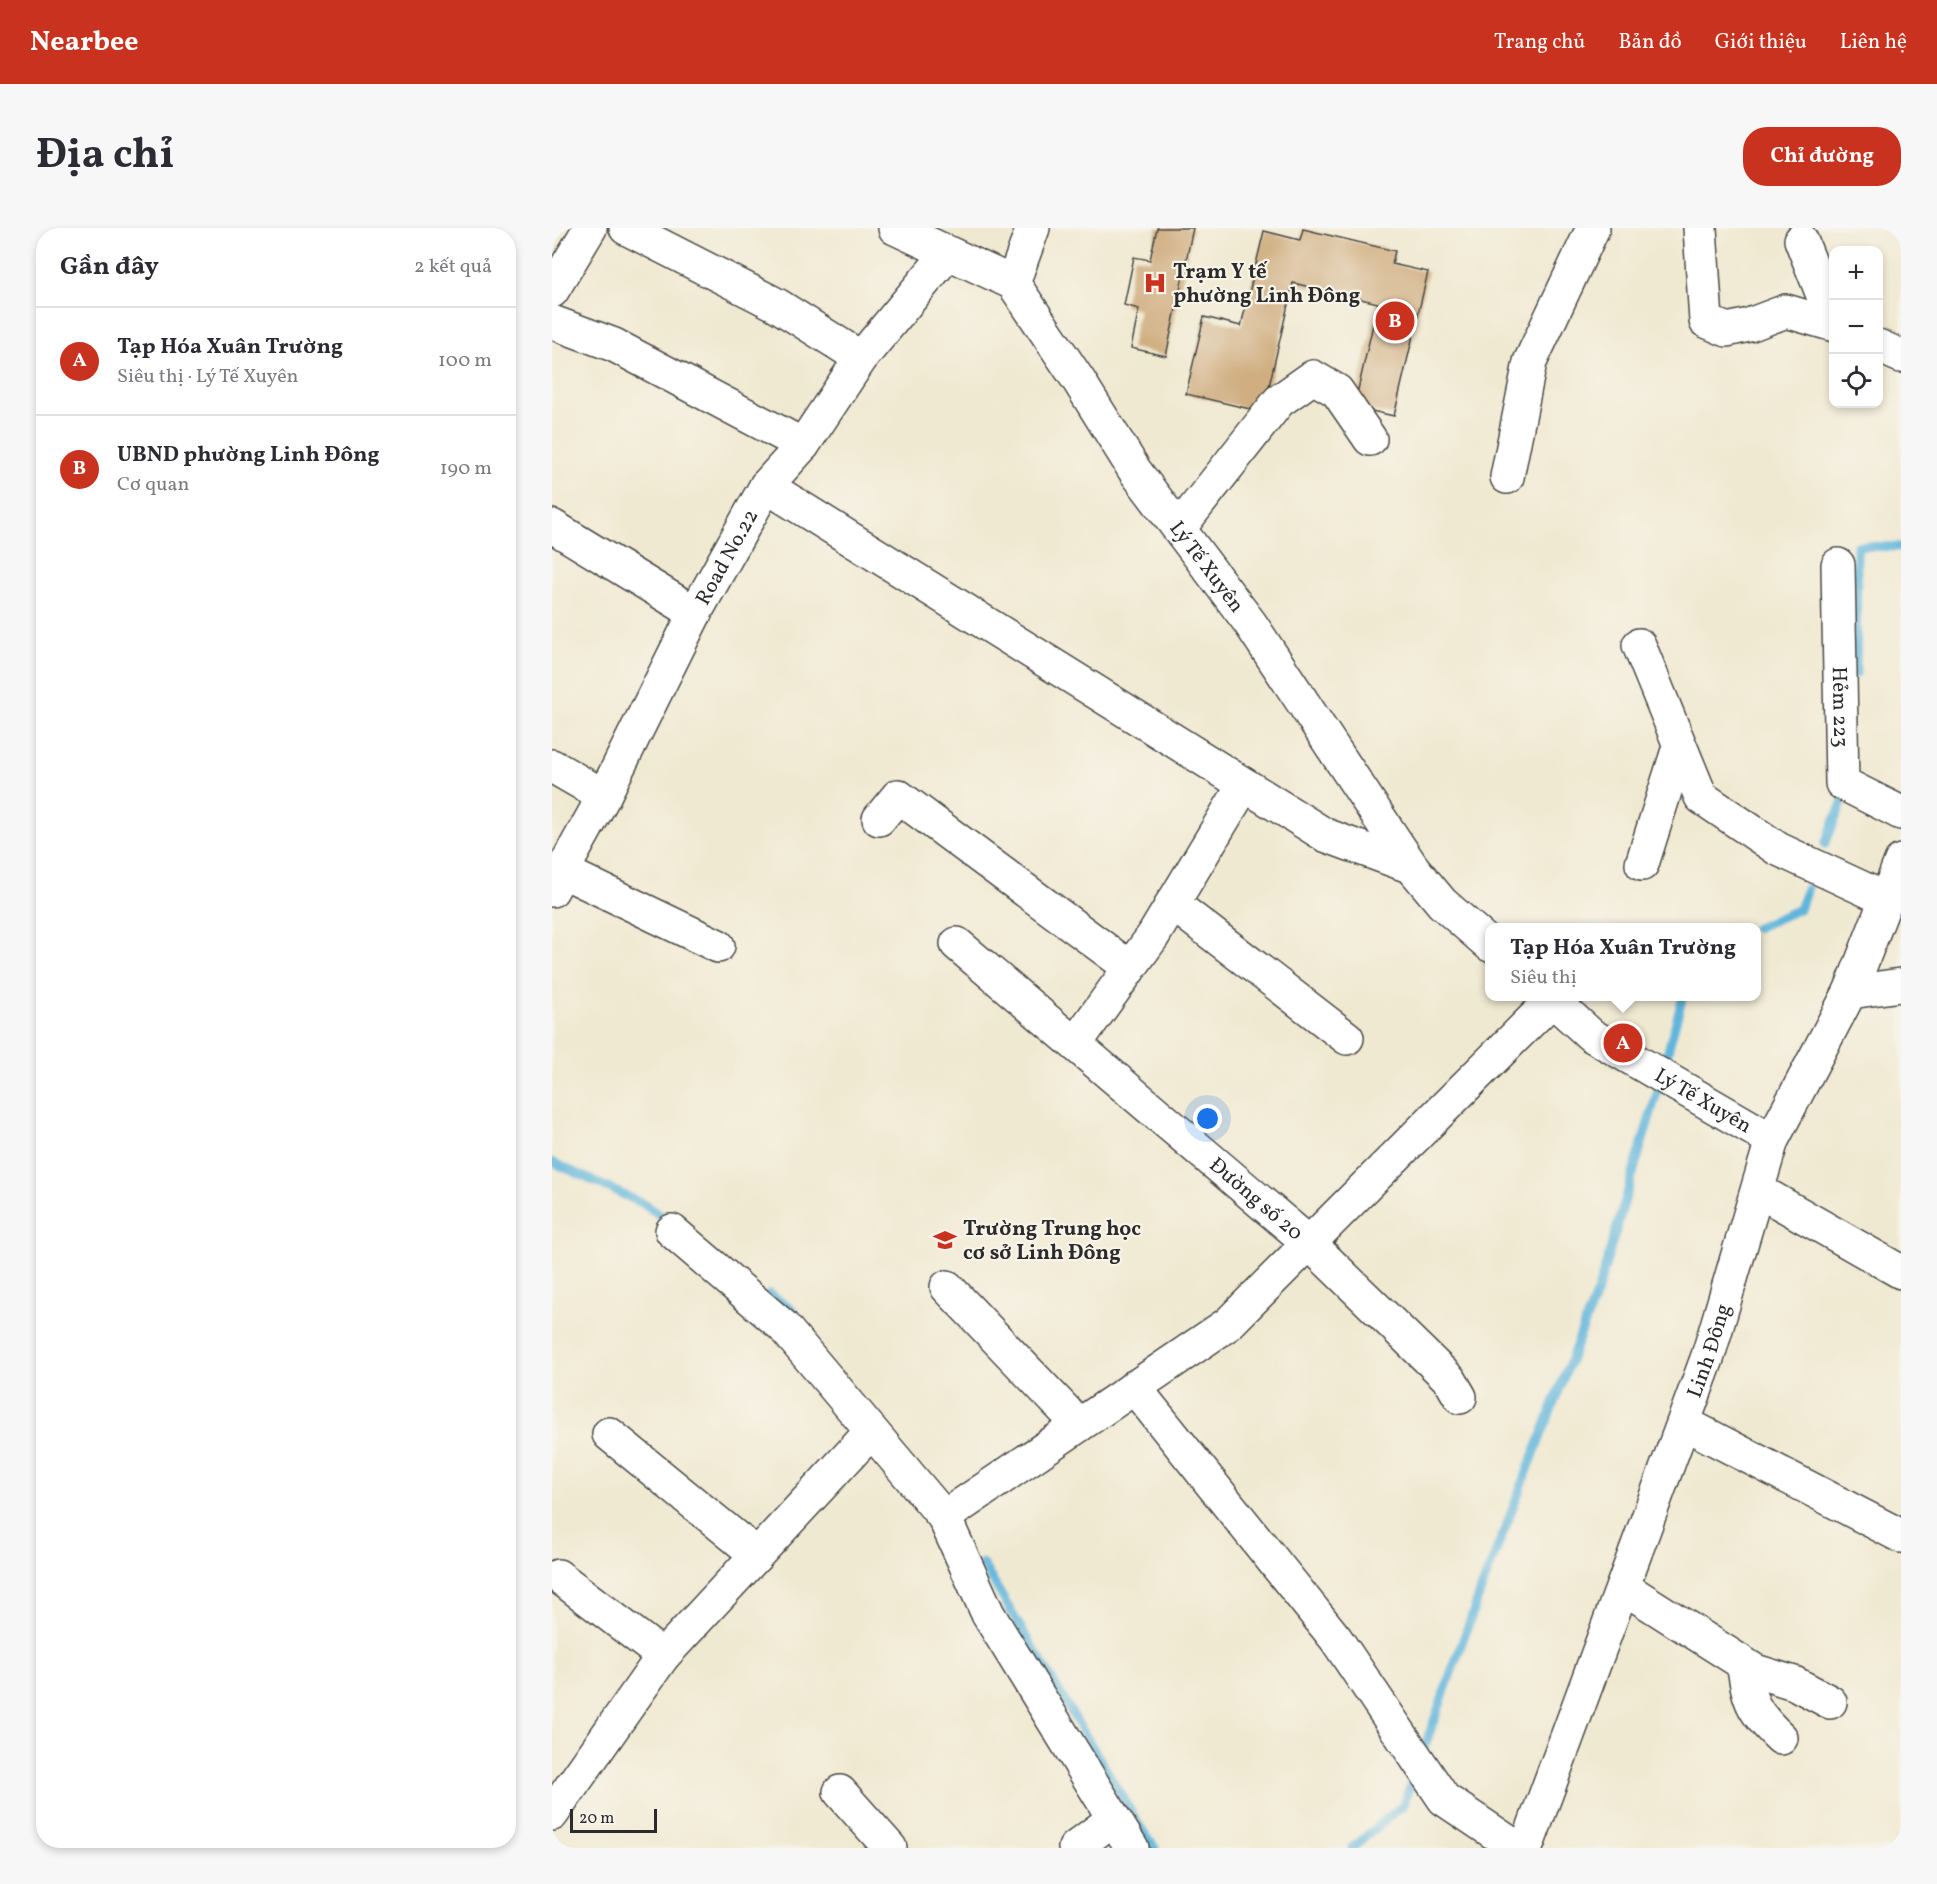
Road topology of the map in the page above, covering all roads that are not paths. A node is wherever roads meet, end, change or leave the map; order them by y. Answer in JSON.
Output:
{"nodes":[{"id":1,"x":590,"y":228,"type":"edge"},
{"id":2,"x":626,"y":228,"type":"edge"},
{"id":3,"x":895,"y":228,"type":"edge"},
{"id":4,"x":1033,"y":228,"type":"edge"},
{"id":5,"x":1593,"y":228,"type":"edge"},
{"id":6,"x":1700,"y":228,"type":"edge"},
{"id":7,"x":1801,"y":240,"type":"dead end"},
{"id":8,"x":948,"y":253,"type":"junction"},
{"id":9,"x":1013,"y":283,"type":"junction"},
{"id":10,"x":552,"y":291,"type":"edge"},
{"id":11,"x":1829,"y":314,"type":"edge"},
{"id":12,"x":552,"y":322,"type":"edge"},
{"id":13,"x":1829,"y":323,"type":"edge"},
{"id":14,"x":1883,"y":348,"type":"edge"},
{"id":15,"x":1901,"y":356,"type":"edge"},
{"id":16,"x":861,"y":358,"type":"junction"},
{"id":17,"x":1370,"y":439,"type":"dead end"},
{"id":18,"x":803,"y":446,"type":"junction"},
{"id":19,"x":1507,"y":477,"type":"dead end"},
{"id":20,"x":766,"y":486,"type":"junction"},
{"id":21,"x":552,"y":526,"type":"edge"},
{"id":22,"x":1180,"y":527,"type":"junction"},
{"id":23,"x":1838,"y":565,"type":"dead end"},
{"id":24,"x":694,"y":613,"type":"junction"},
{"id":25,"x":1640,"y":645,"type":"dead end"},
{"id":26,"x":1679,"y":747,"type":"junction"},
{"id":27,"x":552,"y":766,"type":"edge"},
{"id":28,"x":1244,"y":785,"type":"junction"},
{"id":29,"x":604,"y":796,"type":"junction"},
{"id":30,"x":1901,"y":813,"type":"edge"},
{"id":31,"x":879,"y":819,"type":"dead end"},
{"id":32,"x":1901,"y":861,"type":"edge"},
{"id":33,"x":1642,"y":864,"type":"dead end"},
{"id":34,"x":1412,"y":867,"type":"junction"},
{"id":35,"x":557,"y":881,"type":"edge"},
{"id":36,"x":1888,"y":900,"type":"junction"},
{"id":37,"x":1172,"y":903,"type":"junction"},
{"id":38,"x":1485,"y":941,"type":"edge"},
{"id":39,"x":957,"y":944,"type":"dead end"},
{"id":40,"x":718,"y":946,"type":"dead end"},
{"id":41,"x":1129,"y":968,"type":"junction"},
{"id":42,"x":1901,"y":985,"type":"edge"},
{"id":43,"x":1850,"y":993,"type":"junction"},
{"id":44,"x":1547,"y":1001,"type":"edge"},
{"id":45,"x":1553,"y":1001,"type":"edge"},
{"id":46,"x":1347,"y":1038,"type":"dead end"},
{"id":47,"x":1075,"y":1044,"type":"junction"},
{"id":48,"x":1772,"y":1140,"type":"junction"},
{"id":49,"x":1759,"y":1191,"type":"junction"},
{"id":50,"x":672,"y":1231,"type":"dead end"},
{"id":51,"x":1309,"y":1243,"type":"junction"},
{"id":52,"x":1901,"y":1272,"type":"edge"},
{"id":53,"x":947,"y":1287,"type":"dead end"},
{"id":54,"x":1134,"y":1388,"type":"junction"},
{"id":55,"x":1460,"y":1397,"type":"dead end"},
{"id":56,"x":1684,"y":1423,"type":"junction"},
{"id":57,"x":1079,"y":1425,"type":"junction"},
{"id":58,"x":872,"y":1432,"type":"junction"},
{"id":59,"x":609,"y":1434,"type":"dead end"},
{"id":60,"x":952,"y":1513,"type":"junction"},
{"id":61,"x":1901,"y":1536,"type":"edge"},
{"id":62,"x":757,"y":1555,"type":"junction"},
{"id":63,"x":558,"y":1576,"type":"dead end"},
{"id":64,"x":1623,"y":1587,"type":"junction"},
{"id":65,"x":663,"y":1656,"type":"junction"},
{"id":66,"x":1744,"y":1664,"type":"junction"},
{"id":67,"x":1830,"y":1702,"type":"dead end"},
{"id":68,"x":1781,"y":1738,"type":"dead end"},
{"id":69,"x":840,"y":1792,"type":"dead end"},
{"id":70,"x":552,"y":1814,"type":"edge"},
{"id":71,"x":1120,"y":1830,"type":"edge"},
{"id":72,"x":890,"y":1848,"type":"edge"},
{"id":73,"x":1075,"y":1848,"type":"edge"},
{"id":74,"x":1517,"y":1848,"type":"edge"},
{"id":75,"x":1526,"y":1848,"type":"edge"}],
"edges":[{"from":1,"to":10,"type":"street"},
{"from":2,"to":16,"type":"street"},
{"from":3,"to":8,"type":"street"},
{"from":4,"to":9,"type":"street"},
{"from":5,"to":19,"type":"street"},
{"from":6,"to":13,"type":"street"},
{"from":7,"to":11,"type":"street"},
{"from":8,"to":9,"type":"street"},
{"from":8,"to":16,"type":"street","name":"Road No.22"},
{"from":9,"to":22,"type":"street","name":"Lý Tế Xuyên"},
{"from":12,"to":18,"type":"street"},
{"from":14,"to":15,"type":"street"},
{"from":16,"to":18,"type":"street","name":"Road No.22"},
{"from":17,"to":22,"type":"street"},
{"from":18,"to":20,"type":"street","name":"Road No.22"},
{"from":20,"to":24,"type":"street","name":"Road No.22"},
{"from":20,"to":28,"type":"street"},
{"from":21,"to":24,"type":"street"},
{"from":22,"to":34,"type":"street","name":"Lý Tế Xuyên"},
{"from":23,"to":30,"type":"street","name":"Hẻm 223"},
{"from":24,"to":29,"type":"street","name":"Road No.22"},
{"from":25,"to":26,"type":"street"},
{"from":26,"to":33,"type":"street"},
{"from":26,"to":36,"type":"street"},
{"from":27,"to":29,"type":"street"},
{"from":28,"to":34,"type":"street"},
{"from":28,"to":37,"type":"street"},
{"from":29,"to":35,"type":"street","name":"Road No.22"},
{"from":31,"to":41,"type":"street"},
{"from":32,"to":36,"type":"street","name":"Linh Đông"},
{"from":34,"to":38,"type":"street","name":"Lý Tế Xuyên"},
{"from":35,"to":40,"type":"street"},
{"from":36,"to":43,"type":"street","name":"Linh Đông"},
{"from":37,"to":41,"type":"street"},
{"from":37,"to":46,"type":"street"},
{"from":39,"to":47,"type":"street","name":"Đường số 20"},
{"from":41,"to":47,"type":"street"},
{"from":42,"to":43,"type":"street"},
{"from":43,"to":48,"type":"street","name":"Linh Đông"},
{"from":44,"to":51,"type":"street"},
{"from":45,"to":48,"type":"street","name":"Lý Tế Xuyên"},
{"from":47,"to":51,"type":"street","name":"Đường số 20"},
{"from":48,"to":49,"type":"street","name":"Linh Đông"},
{"from":49,"to":52,"type":"street"},
{"from":49,"to":56,"type":"street","name":"Linh Đông"},
{"from":50,"to":58,"type":"street"},
{"from":51,"to":54,"type":"street"},
{"from":51,"to":55,"type":"street","name":"Đường số 20"},
{"from":53,"to":57,"type":"street"},
{"from":54,"to":57,"type":"street"},
{"from":54,"to":74,"type":"street"},
{"from":56,"to":61,"type":"street"},
{"from":56,"to":64,"type":"street","name":"Linh Đông"},
{"from":57,"to":60,"type":"street"},
{"from":58,"to":60,"type":"street"},
{"from":58,"to":62,"type":"street"},
{"from":59,"to":62,"type":"street"},
{"from":60,"to":71,"type":"street"},
{"from":62,"to":65,"type":"street"},
{"from":63,"to":65,"type":"street"},
{"from":64,"to":66,"type":"street"},
{"from":64,"to":75,"type":"street","name":"Linh Đông"},
{"from":65,"to":70,"type":"street"},
{"from":66,"to":67,"type":"street"},
{"from":66,"to":68,"type":"street"},
{"from":69,"to":72,"type":"street"},
{"from":71,"to":73,"type":"street"}]}
